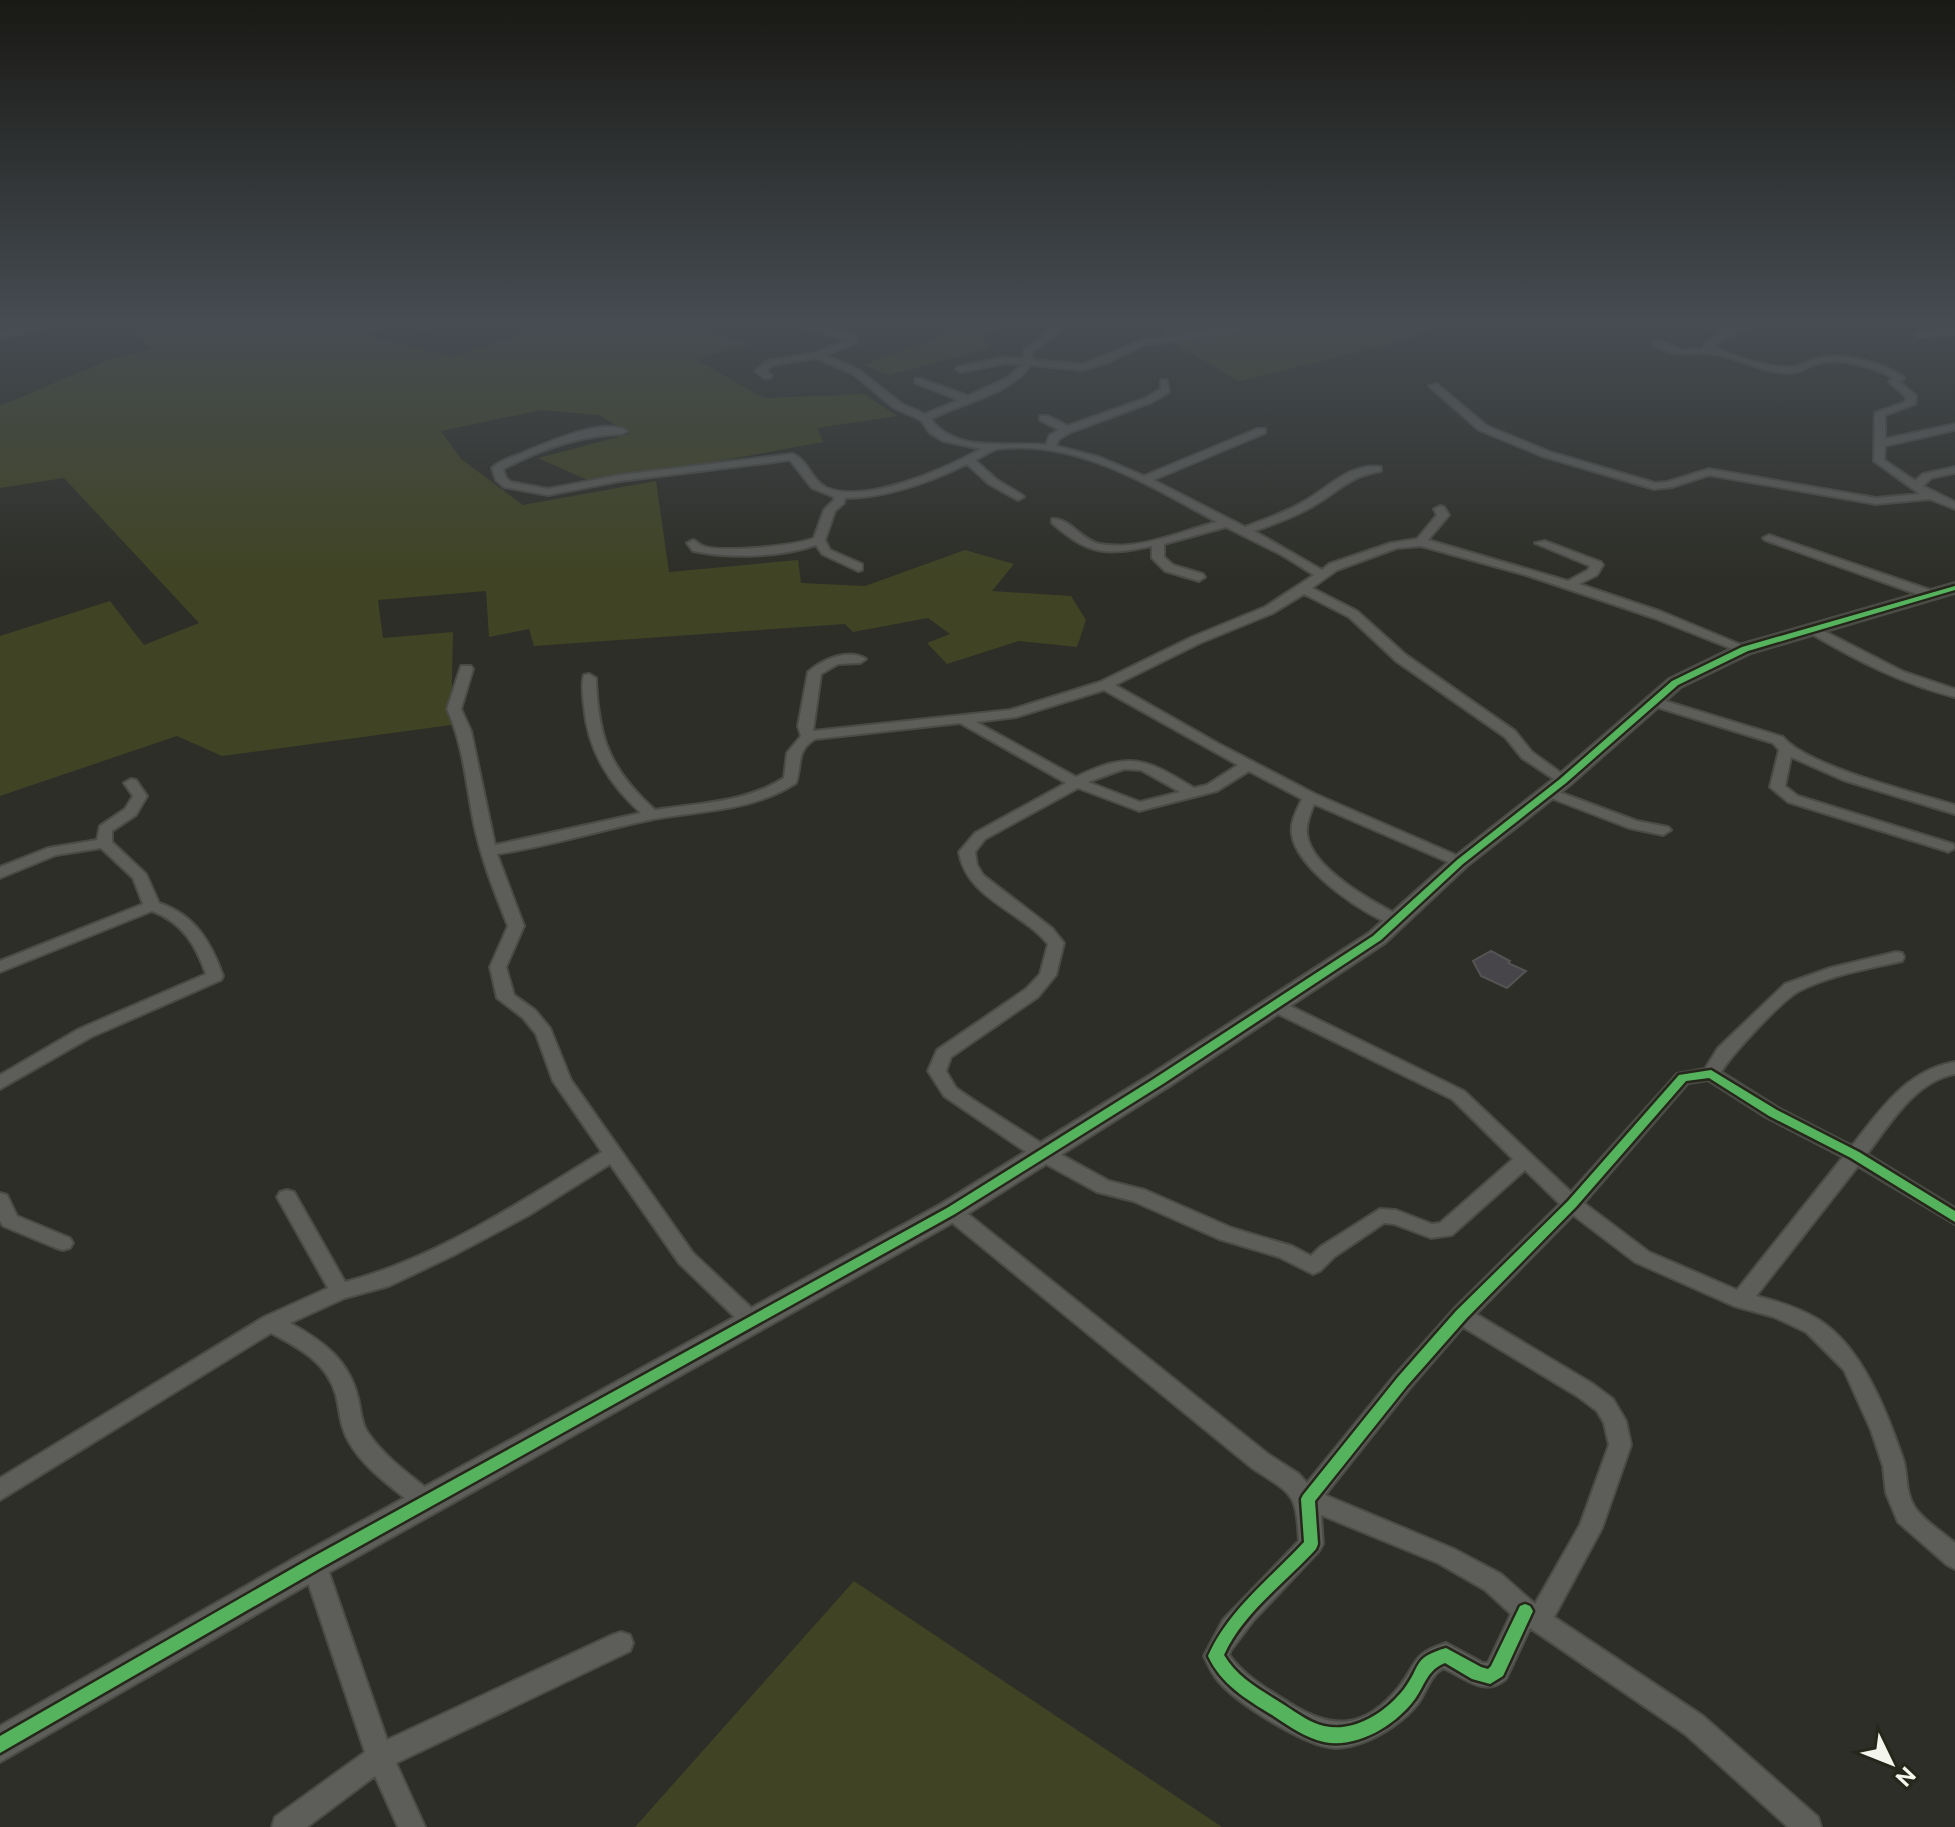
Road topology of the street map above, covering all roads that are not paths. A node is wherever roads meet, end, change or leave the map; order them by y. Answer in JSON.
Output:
{"nodes":[{"id":1,"x":901,"y":407,"type":"edge"},
{"id":2,"x":949,"y":407,"type":"edge"},
{"id":3,"x":1129,"y":407,"type":"edge"},
{"id":4,"x":1459,"y":407,"type":"edge"},
{"id":5,"x":1899,"y":407,"type":"edge"},
{"id":6,"x":925,"y":418,"type":"junction"},
{"id":7,"x":1044,"y":418,"type":"dead end"},
{"id":8,"x":1955,"y":427,"type":"edge"},
{"id":9,"x":1067,"y":430,"type":"junction"},
{"id":10,"x":622,"y":431,"type":"dead end"},
{"id":11,"x":1261,"y":431,"type":"dead end"},
{"id":12,"x":1878,"y":444,"type":"junction"},
{"id":13,"x":990,"y":448,"type":"junction"},
{"id":14,"x":1050,"y":448,"type":"junction"},
{"id":15,"x":970,"y":461,"type":"junction"},
{"id":16,"x":1377,"y":469,"type":"dead end"},
{"id":17,"x":1955,"y":470,"type":"edge"},
{"id":18,"x":1143,"y":480,"type":"junction"},
{"id":19,"x":1916,"y":486,"type":"junction"},
{"id":20,"x":839,"y":495,"type":"junction"},
{"id":21,"x":1931,"y":496,"type":"junction"},
{"id":22,"x":1018,"y":497,"type":"dead end"},
{"id":23,"x":1955,"y":506,"type":"edge"},
{"id":24,"x":1440,"y":509,"type":"dead end"},
{"id":25,"x":1056,"y":521,"type":"dead end"},
{"id":26,"x":1227,"y":523,"type":"junction"},
{"id":27,"x":1245,"y":531,"type":"junction"},
{"id":28,"x":1769,"y":538,"type":"dead end"},
{"id":29,"x":819,"y":540,"type":"junction"},
{"id":30,"x":1421,"y":542,"type":"junction"},
{"id":31,"x":693,"y":543,"type":"dead end"},
{"id":32,"x":1158,"y":543,"type":"junction"},
{"id":33,"x":1541,"y":543,"type":"dead end"},
{"id":34,"x":858,"y":567,"type":"dead end"},
{"id":35,"x":1320,"y":574,"type":"junction"},
{"id":36,"x":1199,"y":577,"type":"dead end"},
{"id":37,"x":1569,"y":585,"type":"junction"},
{"id":38,"x":1304,"y":589,"type":"junction"},
{"id":39,"x":1944,"y":591,"type":"edge"},
{"id":40,"x":1814,"y":630,"type":"junction"},
{"id":41,"x":1745,"y":649,"type":"junction"},
{"id":42,"x":860,"y":659,"type":"dead end"},
{"id":43,"x":466,"y":669,"type":"dead end"},
{"id":44,"x":589,"y":678,"type":"dead end"},
{"id":45,"x":1105,"y":685,"type":"junction"},
{"id":46,"x":1955,"y":693,"type":"edge"},
{"id":47,"x":1652,"y":701,"type":"junction"},
{"id":48,"x":965,"y":721,"type":"junction"},
{"id":49,"x":812,"y":735,"type":"junction"},
{"id":50,"x":1786,"y":750,"type":"junction"},
{"id":51,"x":1248,"y":765,"type":"junction"},
{"id":52,"x":1077,"y":782,"type":"junction"},
{"id":53,"x":131,"y":783,"type":"dead end"},
{"id":54,"x":1556,"y":786,"type":"junction"},
{"id":55,"x":1190,"y":792,"type":"junction"},
{"id":56,"x":1310,"y":797,"type":"junction"},
{"id":57,"x":1955,"y":810,"type":"edge"},
{"id":58,"x":651,"y":815,"type":"junction"},
{"id":59,"x":1663,"y":830,"type":"dead end"},
{"id":60,"x":104,"y":843,"type":"junction"},
{"id":61,"x":1948,"y":847,"type":"dead end"},
{"id":62,"x":490,"y":850,"type":"junction"},
{"id":63,"x":1460,"y":862,"type":"junction"},
{"id":64,"x":0,"y":873,"type":"edge"},
{"id":65,"x":152,"y":906,"type":"junction"},
{"id":66,"x":1398,"y":921,"type":"junction"},
{"id":67,"x":1896,"y":957,"type":"dead end"},
{"id":68,"x":0,"y":967,"type":"edge"},
{"id":69,"x":1276,"y":1006,"type":"junction"},
{"id":70,"x":1955,"y":1068,"type":"edge"},
{"id":71,"x":1711,"y":1074,"type":"junction"},
{"id":72,"x":0,"y":1083,"type":"edge"},
{"id":73,"x":1042,"y":1153,"type":"junction"},
{"id":74,"x":613,"y":1154,"type":"junction"},
{"id":75,"x":1855,"y":1155,"type":"junction"},
{"id":76,"x":1525,"y":1159,"type":"junction"},
{"id":77,"x":287,"y":1197,"type":"dead end"},
{"id":78,"x":0,"y":1200,"type":"edge"},
{"id":79,"x":1572,"y":1204,"type":"junction"},
{"id":80,"x":951,"y":1211,"type":"junction"},
{"id":81,"x":1955,"y":1217,"type":"edge"},
{"id":82,"x":63,"y":1243,"type":"dead end"},
{"id":83,"x":340,"y":1291,"type":"junction"},
{"id":84,"x":1741,"y":1300,"type":"junction"},
{"id":85,"x":1461,"y":1315,"type":"junction"},
{"id":86,"x":752,"y":1321,"type":"junction"},
{"id":87,"x":271,"y":1323,"type":"junction"},
{"id":88,"x":0,"y":1490,"type":"edge"},
{"id":89,"x":1308,"y":1499,"type":"junction"},
{"id":90,"x":428,"y":1503,"type":"junction"},
{"id":91,"x":1955,"y":1558,"type":"edge"},
{"id":92,"x":314,"y":1564,"type":"junction"},
{"id":93,"x":1532,"y":1615,"type":"junction"},
{"id":94,"x":621,"y":1643,"type":"dead end"},
{"id":95,"x":0,"y":1744,"type":"edge"},
{"id":96,"x":380,"y":1757,"type":"junction"},
{"id":97,"x":285,"y":1827,"type":"edge"},
{"id":98,"x":412,"y":1827,"type":"edge"},
{"id":99,"x":1808,"y":1827,"type":"edge"}],
"edges":[{"from":1,"to":6,"type":"street"},
{"from":2,"to":6,"type":"street"},
{"from":3,"to":9,"type":"street"},
{"from":4,"to":21,"type":"street"},
{"from":5,"to":12,"type":"street"},
{"from":6,"to":13,"type":"street"},
{"from":7,"to":9,"type":"street"},
{"from":8,"to":12,"type":"street"},
{"from":9,"to":14,"type":"street"},
{"from":10,"to":20,"type":"street"},
{"from":11,"to":18,"type":"street"},
{"from":12,"to":19,"type":"street"},
{"from":13,"to":14,"type":"street"},
{"from":13,"to":15,"type":"street"},
{"from":14,"to":18,"type":"street"},
{"from":15,"to":20,"type":"street"},
{"from":15,"to":22,"type":"street"},
{"from":16,"to":27,"type":"street"},
{"from":17,"to":19,"type":"street"},
{"from":18,"to":26,"type":"street"},
{"from":19,"to":21,"type":"street"},
{"from":20,"to":29,"type":"street"},
{"from":21,"to":23,"type":"street"},
{"from":24,"to":30,"type":"street"},
{"from":25,"to":32,"type":"street"},
{"from":26,"to":27,"type":"street"},
{"from":26,"to":32,"type":"street"},
{"from":27,"to":35,"type":"street"},
{"from":28,"to":39,"type":"street"},
{"from":29,"to":31,"type":"street"},
{"from":29,"to":34,"type":"street"},
{"from":30,"to":35,"type":"street"},
{"from":30,"to":37,"type":"street"},
{"from":32,"to":36,"type":"street"},
{"from":33,"to":37,"type":"street"},
{"from":35,"to":38,"type":"street"},
{"from":37,"to":41,"type":"street"},
{"from":38,"to":45,"type":"street"},
{"from":38,"to":54,"type":"street"},
{"from":39,"to":40,"type":"street"},
{"from":40,"to":41,"type":"street"},
{"from":40,"to":46,"type":"street"},
{"from":41,"to":47,"type":"street"},
{"from":42,"to":49,"type":"street"},
{"from":43,"to":62,"type":"street"},
{"from":44,"to":58,"type":"street"},
{"from":45,"to":48,"type":"street"},
{"from":45,"to":51,"type":"street"},
{"from":47,"to":50,"type":"street"},
{"from":47,"to":54,"type":"street"},
{"from":48,"to":49,"type":"street"},
{"from":48,"to":52,"type":"street"},
{"from":49,"to":58,"type":"street"},
{"from":50,"to":57,"type":"street"},
{"from":50,"to":61,"type":"street"},
{"from":51,"to":55,"type":"street"},
{"from":51,"to":56,"type":"street"},
{"from":52,"to":55,"type":"street"},
{"from":52,"to":55,"type":"street"},
{"from":52,"to":73,"type":"street"},
{"from":53,"to":60,"type":"street"},
{"from":54,"to":59,"type":"street"},
{"from":54,"to":63,"type":"street"},
{"from":56,"to":63,"type":"street"},
{"from":56,"to":66,"type":"street"},
{"from":58,"to":62,"type":"street"},
{"from":60,"to":64,"type":"street"},
{"from":60,"to":65,"type":"street"},
{"from":62,"to":74,"type":"street"},
{"from":63,"to":66,"type":"street"},
{"from":65,"to":68,"type":"street"},
{"from":65,"to":72,"type":"street"},
{"from":66,"to":69,"type":"street"},
{"from":67,"to":71,"type":"street"},
{"from":69,"to":73,"type":"street"},
{"from":69,"to":76,"type":"street"},
{"from":70,"to":75,"type":"street"},
{"from":71,"to":75,"type":"street"},
{"from":71,"to":79,"type":"street"},
{"from":73,"to":76,"type":"street"},
{"from":73,"to":80,"type":"street"},
{"from":74,"to":83,"type":"street"},
{"from":74,"to":86,"type":"street"},
{"from":75,"to":81,"type":"street"},
{"from":75,"to":84,"type":"street"},
{"from":76,"to":79,"type":"street"},
{"from":77,"to":83,"type":"street"},
{"from":78,"to":82,"type":"street"},
{"from":79,"to":84,"type":"street"},
{"from":79,"to":85,"type":"street"},
{"from":80,"to":86,"type":"street"},
{"from":80,"to":89,"type":"street"},
{"from":83,"to":87,"type":"street"},
{"from":84,"to":91,"type":"street"},
{"from":85,"to":89,"type":"street"},
{"from":85,"to":93,"type":"street"},
{"from":86,"to":90,"type":"street"},
{"from":87,"to":88,"type":"street"},
{"from":87,"to":90,"type":"street"},
{"from":89,"to":93,"type":"street"},
{"from":89,"to":93,"type":"street"},
{"from":90,"to":92,"type":"street"},
{"from":92,"to":95,"type":"street"},
{"from":92,"to":96,"type":"street"},
{"from":93,"to":99,"type":"street"},
{"from":94,"to":96,"type":"street"},
{"from":96,"to":97,"type":"street"},
{"from":96,"to":98,"type":"street"}]}
